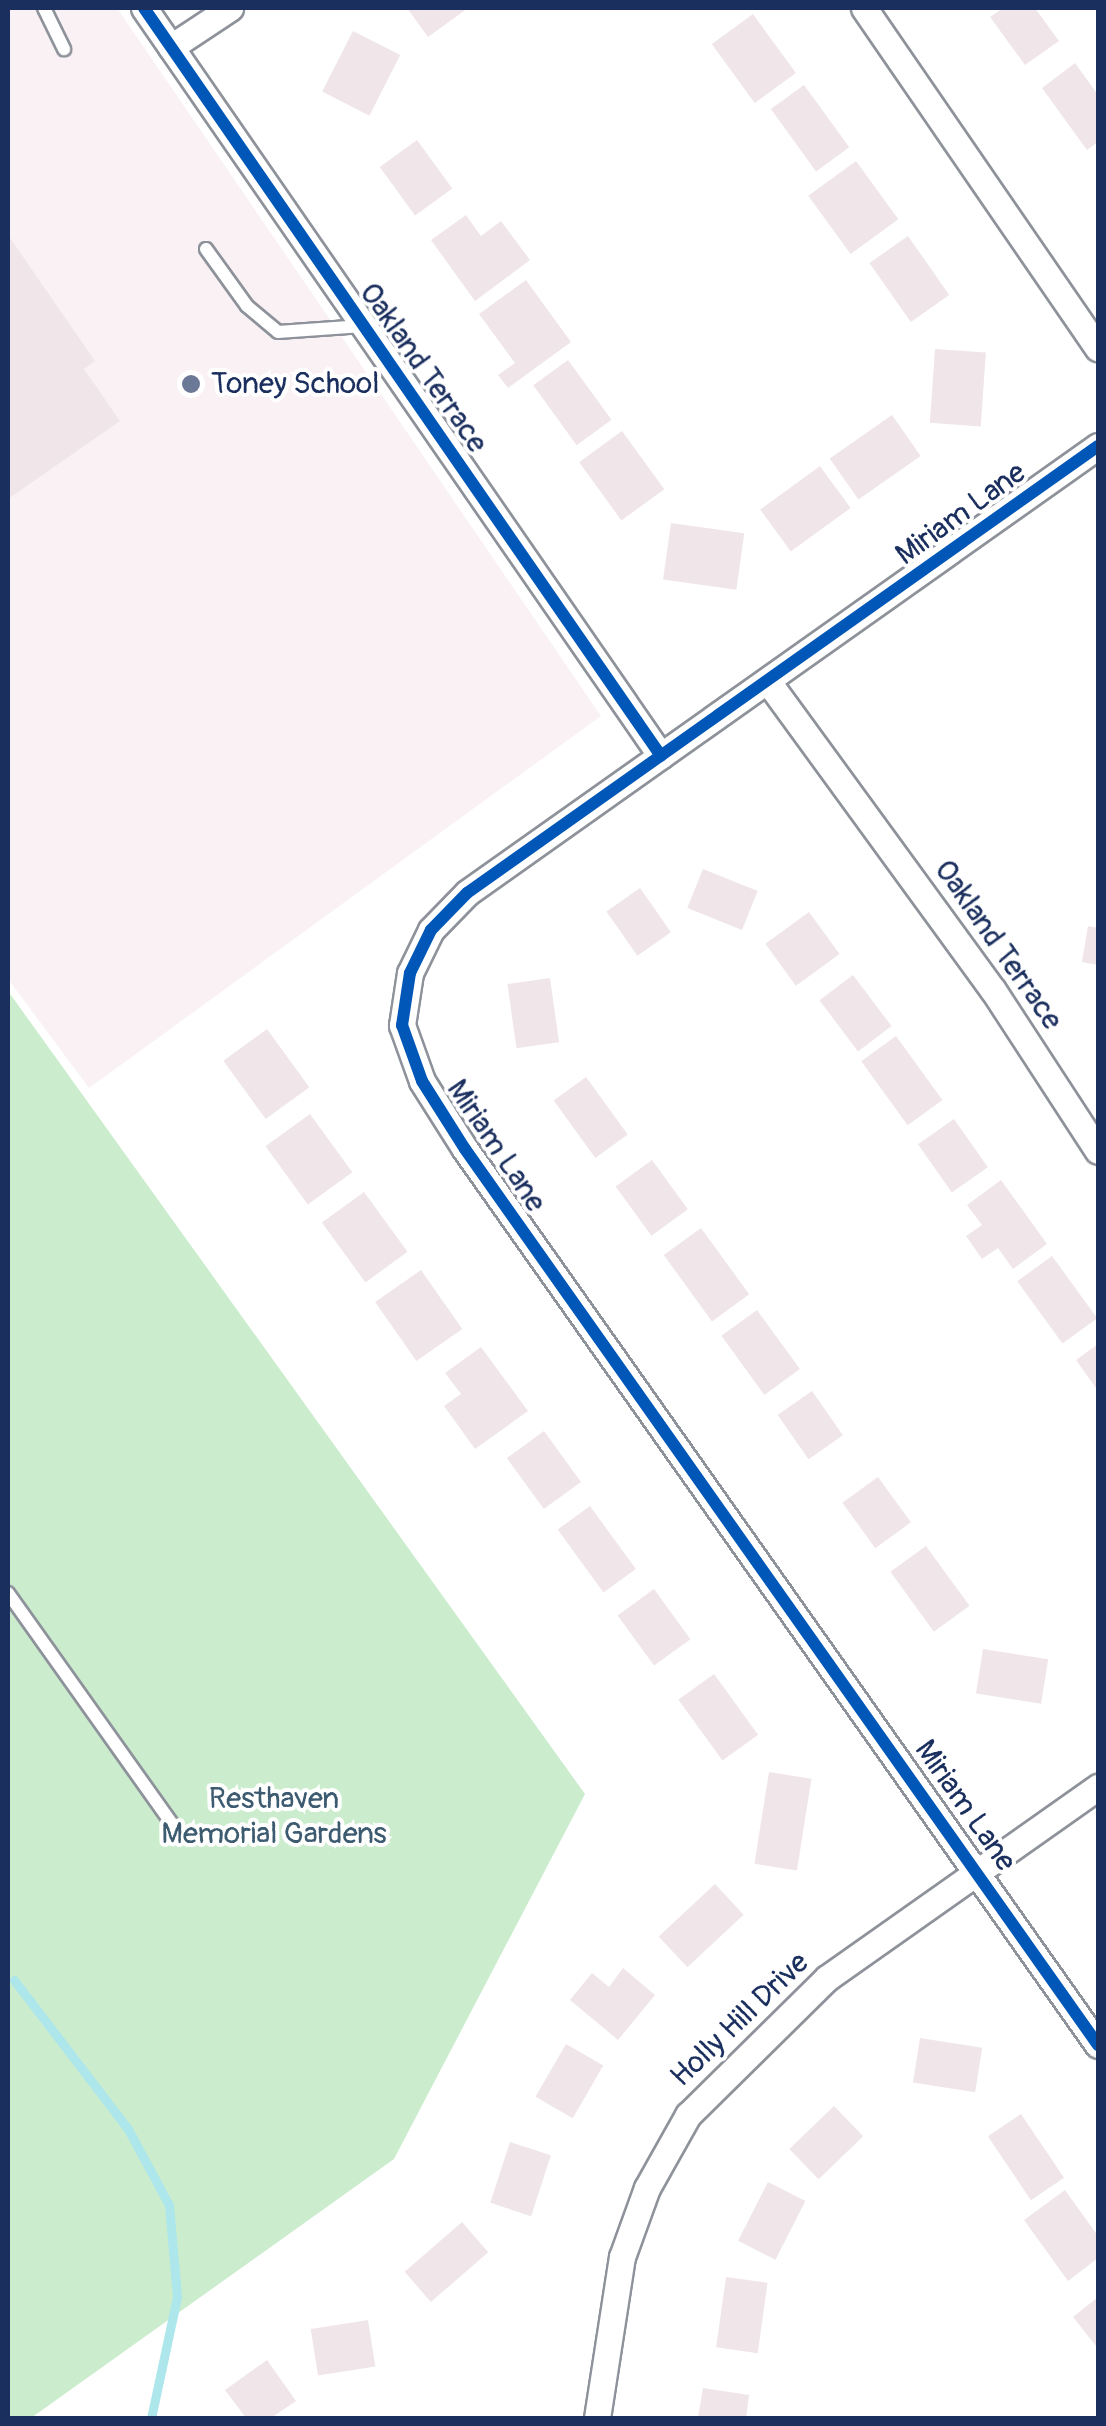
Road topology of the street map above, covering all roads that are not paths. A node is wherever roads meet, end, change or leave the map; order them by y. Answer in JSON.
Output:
{"nodes":[{"id":1,"x":44,"y":8,"type":"edge"},
{"id":2,"x":144,"y":8,"type":"edge"},
{"id":3,"x":230,"y":8,"type":"edge"},
{"id":4,"x":864,"y":8,"type":"edge"},
{"id":5,"x":171,"y":46,"type":"junction"},
{"id":6,"x":64,"y":49,"type":"dead end"},
{"id":7,"x":206,"y":249,"type":"dead end"},
{"id":8,"x":363,"y":326,"type":"junction"},
{"id":9,"x":1098,"y":348,"type":"edge"},
{"id":10,"x":1098,"y":446,"type":"edge"},
{"id":11,"x":770,"y":683,"type":"junction"},
{"id":12,"x":661,"y":756,"type":"junction"},
{"id":13,"x":1094,"y":1137,"type":"edge"},
{"id":14,"x":8,"y":1592,"type":"edge"},
{"id":15,"x":1098,"y":1787,"type":"edge"},
{"id":16,"x":174,"y":1825,"type":"dead end"},
{"id":17,"x":978,"y":1867,"type":"junction"},
{"id":18,"x":1098,"y":2045,"type":"edge"},
{"id":19,"x":597,"y":2418,"type":"edge"}],
"edges":[{"from":1,"to":6,"type":"lane"},
{"from":2,"to":5,"type":"street","name":"Oakland Terrace"},
{"from":3,"to":5,"type":"street"},
{"from":4,"to":9,"type":"street"},
{"from":5,"to":8,"type":"street","name":"Oakland Terrace"},
{"from":7,"to":8,"type":"lane"},
{"from":8,"to":12,"type":"street","name":"Oakland Terrace"},
{"from":10,"to":11,"type":"street","name":"Miriam Lane"},
{"from":11,"to":12,"type":"street","name":"Miriam Lane"},
{"from":11,"to":13,"type":"street","name":"Oakland Terrace"},
{"from":12,"to":17,"type":"street","name":"Miriam Lane"},
{"from":14,"to":16,"type":"lane"},
{"from":15,"to":17,"type":"street","name":"Holly Hill Drive"},
{"from":17,"to":18,"type":"street","name":"Miriam Lane"},
{"from":17,"to":19,"type":"street","name":"Holly Hill Drive"}]}
